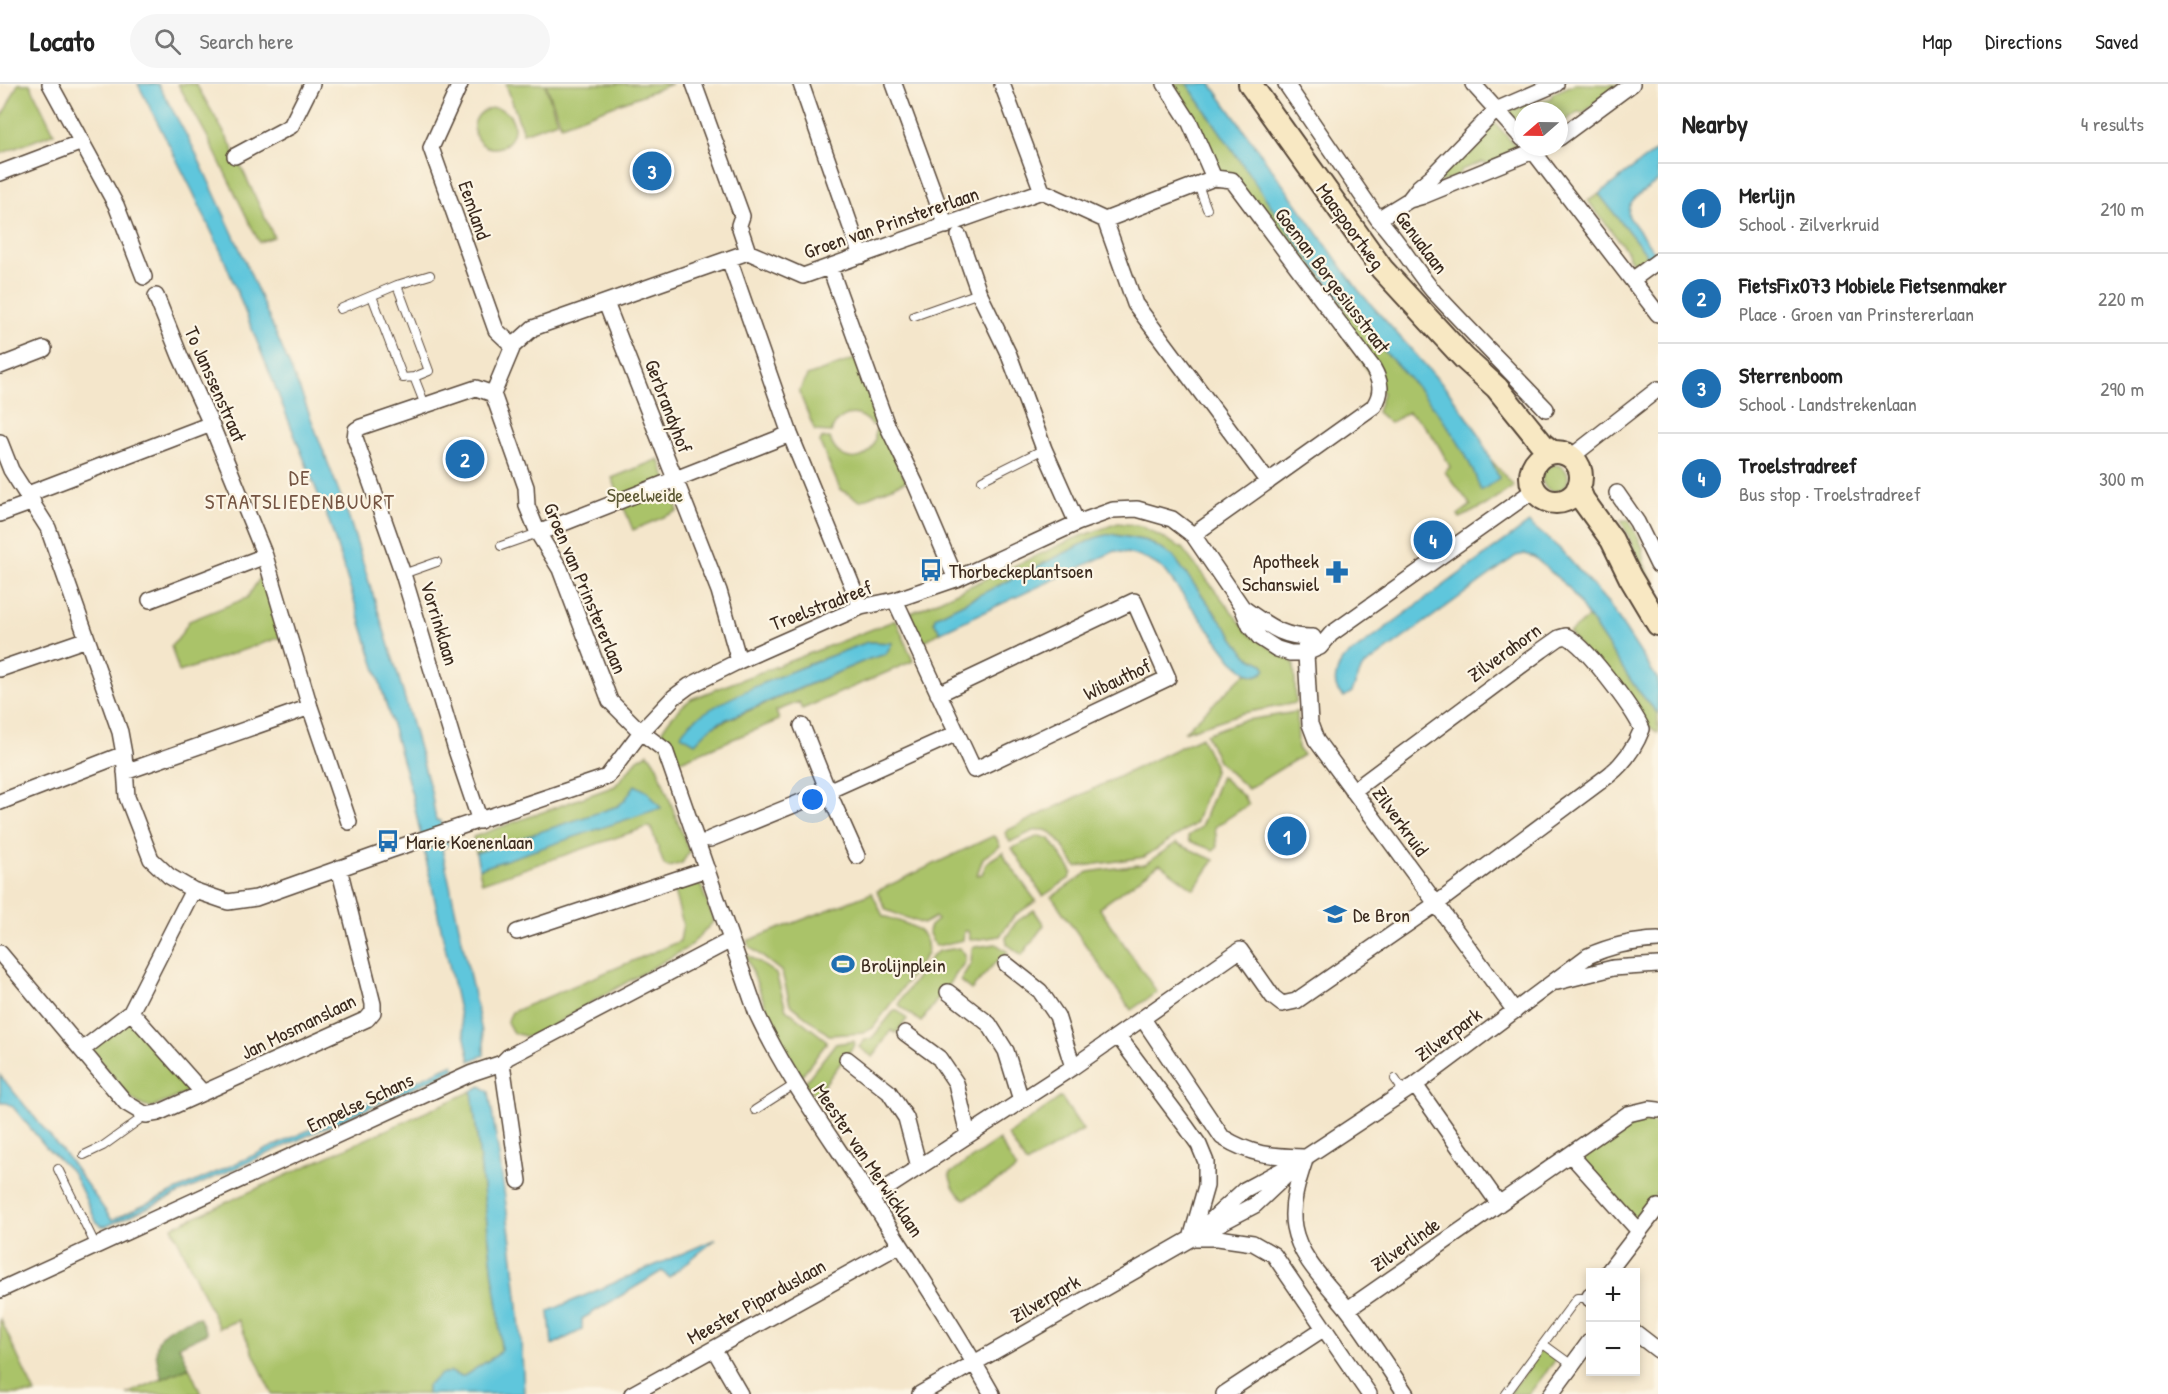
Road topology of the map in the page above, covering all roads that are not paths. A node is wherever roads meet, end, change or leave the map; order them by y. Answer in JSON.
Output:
{"nodes":[{"id":1,"x":50,"y":84,"type":"edge"},
{"id":2,"x":312,"y":84,"type":"edge"},
{"id":3,"x":460,"y":84,"type":"edge"},
{"id":4,"x":693,"y":84,"type":"edge"},
{"id":5,"x":801,"y":84,"type":"edge"},
{"id":6,"x":894,"y":84,"type":"edge"},
{"id":7,"x":1002,"y":84,"type":"edge"},
{"id":8,"x":1165,"y":84,"type":"edge"},
{"id":9,"x":1250,"y":84,"type":"edge"},
{"id":10,"x":1286,"y":84,"type":"edge"},
{"id":11,"x":1473,"y":84,"type":"edge"},
{"id":12,"x":1556,"y":84,"type":"edge"},
{"id":13,"x":1632,"y":84,"type":"edge"},
{"id":14,"x":1496,"y":110,"type":"junction"},
{"id":15,"x":1514,"y":129,"type":"edge"},
{"id":16,"x":1568,"y":131,"type":"edge"},
{"id":17,"x":82,"y":142,"type":"junction"},
{"id":18,"x":235,"y":156,"type":"dead end"},
{"id":19,"x":1516,"y":156,"type":"edge"},
{"id":20,"x":1541,"y":156,"type":"edge"},
{"id":21,"x":0,"y":173,"type":"edge"},
{"id":22,"x":1214,"y":178,"type":"junction"},
{"id":23,"x":1198,"y":184,"type":"junction"},
{"id":24,"x":1430,"y":187,"type":"junction"},
{"id":25,"x":1042,"y":191,"type":"junction"},
{"id":26,"x":1207,"y":209,"type":"dead end"},
{"id":27,"x":1378,"y":219,"type":"junction"},
{"id":28,"x":1105,"y":220,"type":"junction"},
{"id":29,"x":946,"y":226,"type":"junction"},
{"id":30,"x":959,"y":236,"type":"dead end"},
{"id":31,"x":748,"y":252,"type":"junction"},
{"id":32,"x":861,"y":256,"type":"junction"},
{"id":33,"x":729,"y":259,"type":"junction"},
{"id":34,"x":1652,"y":266,"type":"edge"},
{"id":35,"x":831,"y":268,"type":"junction"},
{"id":36,"x":430,"y":275,"type":"dead end"},
{"id":37,"x":144,"y":277,"type":"dead end"},
{"id":38,"x":1632,"y":280,"type":"junction"},
{"id":39,"x":397,"y":285,"type":"junction"},
{"id":40,"x":979,"y":293,"type":"junction"},
{"id":41,"x":156,"y":296,"type":"dead end"},
{"id":42,"x":372,"y":296,"type":"junction"},
{"id":43,"x":606,"y":303,"type":"junction"},
{"id":44,"x":340,"y":309,"type":"dead end"},
{"id":45,"x":1658,"y":314,"type":"edge"},
{"id":46,"x":914,"y":316,"type":"dead end"},
{"id":47,"x":513,"y":346,"type":"junction"},
{"id":48,"x":44,"y":349,"type":"dead end"},
{"id":49,"x":1464,"y":358,"type":"junction"},
{"id":50,"x":0,"y":366,"type":"edge"},
{"id":51,"x":414,"y":377,"type":"junction"},
{"id":52,"x":1658,"y":389,"type":"edge"},
{"id":53,"x":493,"y":394,"type":"junction"},
{"id":54,"x":425,"y":405,"type":"junction"},
{"id":55,"x":1546,"y":409,"type":"dead end"},
{"id":56,"x":211,"y":424,"type":"junction"},
{"id":57,"x":790,"y":434,"type":"junction"},
{"id":58,"x":0,"y":442,"type":"edge"},
{"id":59,"x":1044,"y":449,"type":"junction"},
{"id":60,"x":1562,"y":454,"type":"junction"},
{"id":61,"x":1534,"y":465,"type":"junction"},
{"id":62,"x":675,"y":479,"type":"junction"},
{"id":63,"x":982,"y":480,"type":"dead end"},
{"id":64,"x":1268,"y":482,"type":"junction"},
{"id":65,"x":1578,"y":488,"type":"junction"},
{"id":66,"x":1534,"y":490,"type":"junction"},
{"id":67,"x":1617,"y":493,"type":"dead end"},
{"id":68,"x":30,"y":498,"type":"junction"},
{"id":69,"x":1559,"y":502,"type":"junction"},
{"id":70,"x":0,"y":514,"type":"edge"},
{"id":71,"x":1077,"y":523,"type":"junction"},
{"id":72,"x":538,"y":533,"type":"junction"},
{"id":73,"x":1192,"y":535,"type":"junction"},
{"id":74,"x":501,"y":546,"type":"dead end"},
{"id":75,"x":265,"y":556,"type":"junction"},
{"id":76,"x":437,"y":562,"type":"dead end"},
{"id":77,"x":1658,"y":565,"type":"edge"},
{"id":78,"x":403,"y":573,"type":"junction"},
{"id":79,"x":1630,"y":577,"type":"junction"},
{"id":80,"x":956,"y":579,"type":"junction"},
{"id":81,"x":150,"y":600,"type":"dead end"},
{"id":82,"x":894,"y":600,"type":"junction"},
{"id":83,"x":861,"y":608,"type":"junction"},
{"id":84,"x":1242,"y":608,"type":"junction"},
{"id":85,"x":1658,"y":624,"type":"edge"},
{"id":86,"x":1331,"y":633,"type":"junction"},
{"id":87,"x":1305,"y":637,"type":"junction"},
{"id":88,"x":87,"y":639,"type":"junction"},
{"id":89,"x":1306,"y":653,"type":"junction"},
{"id":90,"x":739,"y":661,"type":"junction"},
{"id":91,"x":0,"y":669,"type":"edge"},
{"id":92,"x":938,"y":694,"type":"junction"},
{"id":93,"x":310,"y":707,"type":"junction"},
{"id":94,"x":802,"y":726,"type":"dead end"},
{"id":95,"x":641,"y":732,"type":"junction"},
{"id":96,"x":957,"y":733,"type":"junction"},
{"id":97,"x":124,"y":754,"type":"junction"},
{"id":98,"x":125,"y":772,"type":"junction"},
{"id":99,"x":828,"y":791,"type":"junction"},
{"id":100,"x":1353,"y":791,"type":"junction"},
{"id":101,"x":0,"y":802,"type":"edge"},
{"id":102,"x":480,"y":821,"type":"junction"},
{"id":103,"x":349,"y":822,"type":"dead end"},
{"id":104,"x":710,"y":839,"type":"dead end"},
{"id":105,"x":857,"y":856,"type":"dead end"},
{"id":106,"x":339,"y":868,"type":"junction"},
{"id":107,"x":706,"y":869,"type":"junction"},
{"id":108,"x":193,"y":890,"type":"junction"},
{"id":109,"x":1436,"y":904,"type":"junction"},
{"id":110,"x":517,"y":932,"type":"dead end"},
{"id":111,"x":1658,"y":939,"type":"edge"},
{"id":112,"x":731,"y":940,"type":"junction"},
{"id":113,"x":0,"y":953,"type":"edge"},
{"id":114,"x":1006,"y":964,"type":"dead end"},
{"id":115,"x":1656,"y":964,"type":"edge"},
{"id":116,"x":1554,"y":983,"type":"junction"},
{"id":117,"x":948,"y":992,"type":"dead end"},
{"id":118,"x":1515,"y":1011,"type":"junction"},
{"id":119,"x":131,"y":1012,"type":"junction"},
{"id":120,"x":1143,"y":1019,"type":"junction"},
{"id":121,"x":905,"y":1033,"type":"dead end"},
{"id":122,"x":1118,"y":1036,"type":"junction"},
{"id":123,"x":82,"y":1050,"type":"junction"},
{"id":124,"x":847,"y":1059,"type":"dead end"},
{"id":125,"x":502,"y":1063,"type":"junction"},
{"id":126,"x":1072,"y":1067,"type":"junction"},
{"id":127,"x":794,"y":1085,"type":"junction"},
{"id":128,"x":1405,"y":1085,"type":"junction"},
{"id":129,"x":203,"y":1093,"type":"junction"},
{"id":130,"x":1021,"y":1100,"type":"junction"},
{"id":131,"x":755,"y":1110,"type":"dead end"},
{"id":132,"x":1658,"y":1110,"type":"edge"},
{"id":133,"x":146,"y":1115,"type":"junction"},
{"id":134,"x":968,"y":1135,"type":"junction"},
{"id":135,"x":84,"y":1155,"type":"dead end"},
{"id":136,"x":1571,"y":1155,"type":"junction"},
{"id":137,"x":1306,"y":1157,"type":"junction"},
{"id":138,"x":919,"y":1167,"type":"junction"},
{"id":139,"x":58,"y":1169,"type":"dead end"},
{"id":140,"x":519,"y":1181,"type":"dead end"},
{"id":141,"x":870,"y":1199,"type":"junction"},
{"id":142,"x":1499,"y":1204,"type":"junction"},
{"id":143,"x":1658,"y":1207,"type":"edge"},
{"id":144,"x":1640,"y":1231,"type":"junction"},
{"id":145,"x":1192,"y":1238,"type":"junction"},
{"id":146,"x":900,"y":1245,"type":"junction"},
{"id":147,"x":96,"y":1247,"type":"junction"},
{"id":148,"x":1611,"y":1268,"type":"edge"},
{"id":149,"x":0,"y":1290,"type":"edge"},
{"id":150,"x":1586,"y":1298,"type":"edge"},
{"id":151,"x":1348,"y":1309,"type":"junction"},
{"id":152,"x":1323,"y":1329,"type":"junction"},
{"id":153,"x":1640,"y":1337,"type":"edge"},
{"id":154,"x":1543,"y":1344,"type":"junction"},
{"id":155,"x":1586,"y":1346,"type":"edge"},
{"id":156,"x":714,"y":1349,"type":"junction"},
{"id":157,"x":1658,"y":1350,"type":"edge"},
{"id":158,"x":975,"y":1363,"type":"junction"},
{"id":159,"x":1572,"y":1365,"type":"junction"},
{"id":160,"x":632,"y":1394,"type":"edge"},
{"id":161,"x":740,"y":1394,"type":"edge"},
{"id":162,"x":920,"y":1394,"type":"edge"},
{"id":163,"x":992,"y":1394,"type":"edge"},
{"id":164,"x":1224,"y":1394,"type":"edge"},
{"id":165,"x":1369,"y":1394,"type":"edge"},
{"id":166,"x":1406,"y":1394,"type":"edge"},
{"id":167,"x":1507,"y":1394,"type":"edge"},
{"id":168,"x":1551,"y":1394,"type":"edge"}],
"edges":[{"from":1,"to":17,"type":"street"},
{"from":2,"to":18,"type":"street"},
{"from":3,"to":47,"type":"street","name":"Eemland"},
{"from":4,"to":31,"type":"street"},
{"from":5,"to":32,"type":"street"},
{"from":6,"to":29,"type":"street"},
{"from":7,"to":25,"type":"street"},
{"from":8,"to":22,"type":"street"},
{"from":9,"to":49,"type":"main road","name":"Maaspoortweg"},
{"from":10,"to":27,"type":"street","name":"Genualaan"},
{"from":11,"to":14,"type":"street"},
{"from":12,"to":14,"type":"street"},
{"from":13,"to":16,"type":"street"},
{"from":14,"to":15,"type":"street"},
{"from":14,"to":24,"type":"street"},
{"from":17,"to":21,"type":"street"},
{"from":17,"to":37,"type":"street"},
{"from":19,"to":24,"type":"street"},
{"from":20,"to":38,"type":"street"},
{"from":22,"to":23,"type":"street"},
{"from":22,"to":64,"type":"street","name":"Goeman Borgesiusstraat"},
{"from":23,"to":26,"type":"lane"},
{"from":23,"to":28,"type":"street"},
{"from":24,"to":27,"type":"street"},
{"from":25,"to":28,"type":"street"},
{"from":25,"to":29,"type":"street","name":"Groen van Prinstererlaan"},
{"from":27,"to":55,"type":"street","name":"Genualaan"},
{"from":28,"to":64,"type":"street"},
{"from":29,"to":32,"type":"street","name":"Groen van Prinstererlaan"},
{"from":30,"to":40,"type":"street"},
{"from":31,"to":33,"type":"street"},
{"from":31,"to":35,"type":"street","name":"Groen van Prinstererlaan"},
{"from":32,"to":35,"type":"street","name":"Groen van Prinstererlaan"},
{"from":33,"to":43,"type":"street"},
{"from":33,"to":57,"type":"street"},
{"from":34,"to":38,"type":"street"},
{"from":35,"to":80,"type":"street"},
{"from":36,"to":39,"type":"lane"},
{"from":38,"to":45,"type":"street"},
{"from":39,"to":42,"type":"lane"},
{"from":39,"to":51,"type":"lane"},
{"from":40,"to":46,"type":"lane"},
{"from":40,"to":59,"type":"street"},
{"from":41,"to":56,"type":"street","name":"To Janssenstraat"},
{"from":42,"to":44,"type":"lane"},
{"from":42,"to":51,"type":"lane"},
{"from":43,"to":47,"type":"street"},
{"from":43,"to":62,"type":"street","name":"Gerbrandyhof"},
{"from":47,"to":53,"type":"street"},
{"from":48,"to":50,"type":"street"},
{"from":49,"to":60,"type":"main road","name":"Maaspoortweg"},
{"from":49,"to":61,"type":"main road","name":"Maaspoortweg"},
{"from":51,"to":54,"type":"lane"},
{"from":52,"to":60,"type":"street"},
{"from":53,"to":54,"type":"street"},
{"from":53,"to":72,"type":"street","name":"Groen van Prinstererlaan"},
{"from":54,"to":78,"type":"street","name":"Vorrinklaan"},
{"from":56,"to":68,"type":"street"},
{"from":56,"to":75,"type":"street","name":"To Janssenstraat"},
{"from":57,"to":62,"type":"street"},
{"from":57,"to":83,"type":"street"},
{"from":58,"to":68,"type":"street"},
{"from":59,"to":63,"type":"lane"},
{"from":59,"to":71,"type":"street"},
{"from":60,"to":61,"type":"main road"},
{"from":60,"to":65,"type":"main road"},
{"from":61,"to":66,"type":"main road"},
{"from":62,"to":72,"type":"street"},
{"from":62,"to":90,"type":"street","name":"Gerbrandyhof"},
{"from":64,"to":73,"type":"street"},
{"from":65,"to":69,"type":"main road"},
{"from":65,"to":79,"type":"main road"},
{"from":66,"to":69,"type":"main road"},
{"from":66,"to":86,"type":"street","name":"Troelstradreef"},
{"from":67,"to":77,"type":"street"},
{"from":68,"to":70,"type":"street"},
{"from":68,"to":88,"type":"street"},
{"from":69,"to":79,"type":"main road"},
{"from":71,"to":73,"type":"street","name":"Troelstradreef"},
{"from":71,"to":80,"type":"street","name":"Troelstradreef"},
{"from":72,"to":74,"type":"lane"},
{"from":72,"to":95,"type":"street","name":"Groen van Prinstererlaan"},
{"from":73,"to":84,"type":"street","name":"Troelstradreef"},
{"from":75,"to":81,"type":"street"},
{"from":75,"to":93,"type":"street","name":"To Janssenstraat"},
{"from":76,"to":78,"type":"lane"},
{"from":78,"to":102,"type":"street","name":"Vorrinklaan"},
{"from":79,"to":85,"type":"main road"},
{"from":80,"to":82,"type":"street","name":"Troelstradreef"},
{"from":82,"to":83,"type":"street","name":"Troelstradreef"},
{"from":82,"to":92,"type":"street"},
{"from":83,"to":90,"type":"street","name":"Troelstradreef"},
{"from":84,"to":87,"type":"street","name":"Troelstradreef"},
{"from":84,"to":89,"type":"street","name":"Troelstradreef"},
{"from":86,"to":87,"type":"street","name":"Troelstradreef"},
{"from":86,"to":89,"type":"street","name":"Troelstradreef"},
{"from":87,"to":89,"type":"street","name":"Zilverkruid"},
{"from":88,"to":91,"type":"street"},
{"from":88,"to":97,"type":"street"},
{"from":89,"to":100,"type":"street","name":"Zilverkruid"},
{"from":90,"to":95,"type":"street","name":"Troelstradreef"},
{"from":92,"to":96,"type":"street"},
{"from":92,"to":96,"type":"street","name":"Wibauthof"},
{"from":93,"to":98,"type":"street"},
{"from":93,"to":103,"type":"street","name":"To Janssenstraat"},
{"from":94,"to":99,"type":"street"},
{"from":95,"to":102,"type":"street","name":"Troelstradreef"},
{"from":95,"to":107,"type":"street","name":"Groen van Prinstererlaan"},
{"from":96,"to":99,"type":"street"},
{"from":97,"to":98,"type":"street"},
{"from":97,"to":101,"type":"street"},
{"from":98,"to":108,"type":"street"},
{"from":99,"to":104,"type":"street"},
{"from":99,"to":105,"type":"street"},
{"from":100,"to":109,"type":"street","name":"Zilverkruid"},
{"from":100,"to":109,"type":"street","name":"Zilverahorn"},
{"from":102,"to":106,"type":"street"},
{"from":106,"to":108,"type":"street"},
{"from":106,"to":129,"type":"street","name":"Jan Mosmanslaan"},
{"from":107,"to":110,"type":"street"},
{"from":107,"to":112,"type":"street","name":"Meester van Merwicklaan"},
{"from":108,"to":119,"type":"street"},
{"from":109,"to":118,"type":"street","name":"Zilverkruid"},
{"from":109,"to":120,"type":"street"},
{"from":111,"to":115,"type":"street"},
{"from":111,"to":116,"type":"street","name":"Zilverpark"},
{"from":112,"to":125,"type":"street","name":"Empelse Schans"},
{"from":112,"to":127,"type":"street","name":"Meester van Merwicklaan"},
{"from":113,"to":123,"type":"street"},
{"from":114,"to":126,"type":"street"},
{"from":115,"to":116,"type":"street","name":"Zilverpark"},
{"from":116,"to":118,"type":"street","name":"Zilverpark"},
{"from":117,"to":130,"type":"street"},
{"from":118,"to":128,"type":"street","name":"Zilverpark"},
{"from":119,"to":123,"type":"street"},
{"from":119,"to":129,"type":"street"},
{"from":120,"to":122,"type":"street"},
{"from":120,"to":137,"type":"street"},
{"from":121,"to":134,"type":"street"},
{"from":122,"to":126,"type":"street"},
{"from":122,"to":145,"type":"street"},
{"from":123,"to":133,"type":"street"},
{"from":124,"to":138,"type":"street"},
{"from":125,"to":140,"type":"street"},
{"from":125,"to":147,"type":"street","name":"Empelse Schans"},
{"from":126,"to":130,"type":"street"},
{"from":127,"to":131,"type":"lane"},
{"from":127,"to":141,"type":"street","name":"Meester van Merwicklaan"},
{"from":128,"to":137,"type":"street","name":"Zilverpark"},
{"from":128,"to":142,"type":"street"},
{"from":129,"to":133,"type":"street","name":"Jan Mosmanslaan"},
{"from":130,"to":134,"type":"street"},
{"from":132,"to":136,"type":"street","name":"Zilverlinde"},
{"from":133,"to":135,"type":"lane"},
{"from":134,"to":138,"type":"street"},
{"from":136,"to":142,"type":"street","name":"Zilverlinde"},
{"from":136,"to":144,"type":"street"},
{"from":137,"to":145,"type":"street","name":"Zilverpark"},
{"from":137,"to":151,"type":"street"},
{"from":138,"to":141,"type":"street"},
{"from":139,"to":147,"type":"lane"},
{"from":141,"to":146,"type":"street","name":"Meester van Merwicklaan"},
{"from":142,"to":151,"type":"street","name":"Zilverlinde"},
{"from":143,"to":144,"type":"street"},
{"from":144,"to":148,"type":"street"},
{"from":145,"to":152,"type":"street"},
{"from":145,"to":158,"type":"street","name":"Zilverpark"},
{"from":146,"to":156,"type":"street","name":"Meester Piparduslaan"},
{"from":146,"to":158,"type":"street","name":"Meester van Merwicklaan"},
{"from":147,"to":149,"type":"street","name":"Empelse Schans"},
{"from":150,"to":154,"type":"lane"},
{"from":151,"to":166,"type":"street"},
{"from":152,"to":164,"type":"street"},
{"from":152,"to":165,"type":"street"},
{"from":153,"to":157,"type":"street"},
{"from":154,"to":159,"type":"lane"},
{"from":154,"to":167,"type":"lane"},
{"from":155,"to":159,"type":"street"},
{"from":156,"to":160,"type":"street","name":"Meester Piparduslaan"},
{"from":156,"to":161,"type":"street"},
{"from":158,"to":162,"type":"street","name":"Zilverpark"},
{"from":158,"to":163,"type":"street","name":"Meester van Merwicklaan"},
{"from":159,"to":168,"type":"street"}]}
